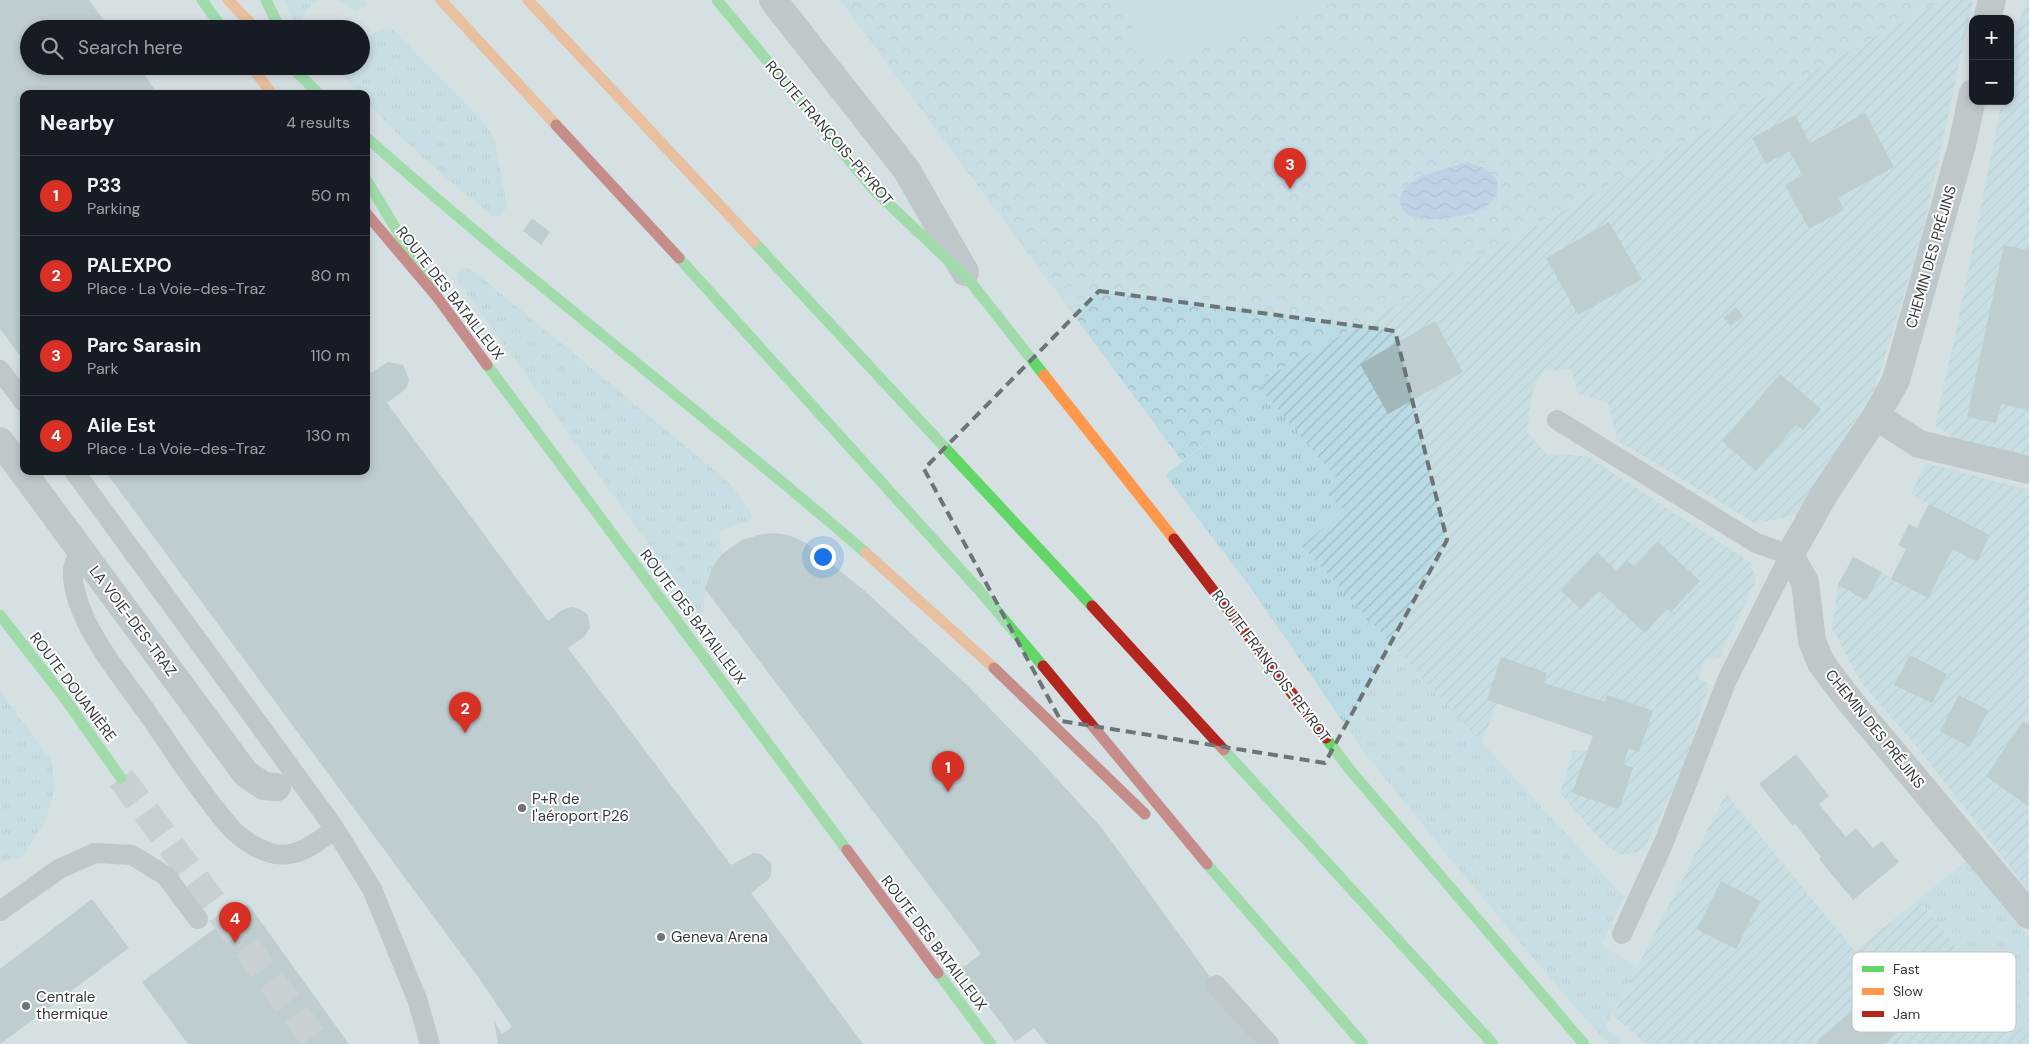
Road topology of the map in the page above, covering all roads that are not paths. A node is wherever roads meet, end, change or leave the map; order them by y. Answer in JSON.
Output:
{"nodes":[{"id":1,"x":202,"y":0,"type":"edge"},
{"id":2,"x":228,"y":0,"type":"edge"},
{"id":3,"x":266,"y":0,"type":"edge"},
{"id":4,"x":441,"y":0,"type":"edge"},
{"id":5,"x":528,"y":0,"type":"edge"},
{"id":6,"x":717,"y":0,"type":"edge"},
{"id":7,"x":773,"y":0,"type":"edge"},
{"id":8,"x":1992,"y":0,"type":"edge"},
{"id":9,"x":1989,"y":15,"type":"edge"},
{"id":10,"x":216,"y":20,"type":"edge"},
{"id":11,"x":247,"y":20,"type":"edge"},
{"id":12,"x":276,"y":20,"type":"edge"},
{"id":13,"x":258,"y":75,"type":"edge"},
{"id":14,"x":300,"y":75,"type":"edge"},
{"id":15,"x":302,"y":75,"type":"edge"},
{"id":16,"x":303,"y":78,"type":"junction"},
{"id":17,"x":269,"y":90,"type":"edge"},
{"id":18,"x":310,"y":90,"type":"edge"},
{"id":19,"x":315,"y":90,"type":"edge"},
{"id":20,"x":1970,"y":105,"type":"edge"},
{"id":21,"x":370,"y":141,"type":"edge"},
{"id":22,"x":370,"y":186,"type":"edge"},
{"id":23,"x":370,"y":218,"type":"edge"},
{"id":24,"x":970,"y":280,"type":"junction"},
{"id":25,"x":437,"y":297,"type":"junction"},
{"id":26,"x":0,"y":370,"type":"edge"},
{"id":27,"x":20,"y":397,"type":"edge"},
{"id":28,"x":1876,"y":416,"type":"junction"},
{"id":29,"x":1557,"y":420,"type":"dead end"},
{"id":30,"x":0,"y":441,"type":"edge"},
{"id":31,"x":20,"y":468,"type":"edge"},
{"id":32,"x":2029,"y":470,"type":"edge"},
{"id":33,"x":25,"y":475,"type":"edge"},
{"id":34,"x":77,"y":475,"type":"edge"},
{"id":35,"x":80,"y":551,"type":"junction"},
{"id":36,"x":1790,"y":555,"type":"junction"},
{"id":37,"x":0,"y":615,"type":"edge"},
{"id":38,"x":121,"y":778,"type":"tunnel mouth"},
{"id":39,"x":277,"y":787,"type":"dead end"},
{"id":40,"x":1156,"y":824,"type":"dead end"},
{"id":41,"x":335,"y":829,"type":"junction"},
{"id":42,"x":1170,"y":838,"type":"dead end"},
{"id":43,"x":0,"y":910,"type":"edge"},
{"id":44,"x":2029,"y":915,"type":"edge"},
{"id":45,"x":198,"y":919,"type":"dead end"},
{"id":46,"x":1254,"y":920,"type":"junction"},
{"id":47,"x":1622,"y":934,"type":"dead end"},
{"id":48,"x":1216,"y":984,"type":"dead end"},
{"id":49,"x":430,"y":1044,"type":"edge"},
{"id":50,"x":990,"y":1044,"type":"edge"},
{"id":51,"x":1269,"y":1044,"type":"edge"},
{"id":52,"x":1363,"y":1044,"type":"edge"},
{"id":53,"x":1493,"y":1044,"type":"edge"},
{"id":54,"x":1584,"y":1044,"type":"edge"}],
"edges":[{"from":1,"to":10,"type":"main road"},
{"from":2,"to":11,"type":"main road"},
{"from":3,"to":12,"type":"main road"},
{"from":4,"to":46,"type":"main road"},
{"from":5,"to":53,"type":"main road"},
{"from":6,"to":24,"type":"main road","name":"ROUTE FRANÇOIS-PEYROT"},
{"from":7,"to":24,"type":"street","name":"ROUTE FRANÇOIS-PEYROT"},
{"from":8,"to":9,"type":"street"},
{"from":13,"to":17,"type":"main road"},
{"from":14,"to":16,"type":"main road"},
{"from":15,"to":16,"type":"main road"},
{"from":16,"to":18,"type":"main road"},
{"from":16,"to":19,"type":"main road"},
{"from":20,"to":28,"type":"street","name":"CHEMIN DES PRÉJINS"},
{"from":21,"to":40,"type":"main road"},
{"from":22,"to":25,"type":"main road"},
{"from":23,"to":25,"type":"main road","name":"ROUTE DES BATAILLEUX"},
{"from":24,"to":54,"type":"main road","name":"ROUTE FRANÇOIS-PEYROT"},
{"from":25,"to":50,"type":"main road","name":"ROUTE DES BATAILLEUX"},
{"from":26,"to":27,"type":"lane"},
{"from":28,"to":32,"type":"street"},
{"from":28,"to":36,"type":"street","name":"CHEMIN DES PRÉJINS"},
{"from":29,"to":36,"type":"lane"},
{"from":30,"to":31,"type":"street","name":"LA VOIE-DES-TRAZ"},
{"from":33,"to":35,"type":"street","name":"LA VOIE-DES-TRAZ"},
{"from":34,"to":41,"type":"lane"},
{"from":35,"to":39,"type":"street","name":"LA VOIE-DES-TRAZ"},
{"from":35,"to":41,"type":"lane"},
{"from":36,"to":44,"type":"street","name":"CHEMIN DES PRÉJINS"},
{"from":36,"to":47,"type":"lane"},
{"from":37,"to":38,"type":"main road","name":"ROUTE DOUANIÈRE"},
{"from":41,"to":49,"type":"lane"},
{"from":42,"to":46,"type":"main road"},
{"from":43,"to":45,"type":"lane"},
{"from":46,"to":52,"type":"main road"},
{"from":48,"to":51,"type":"lane"}]}
